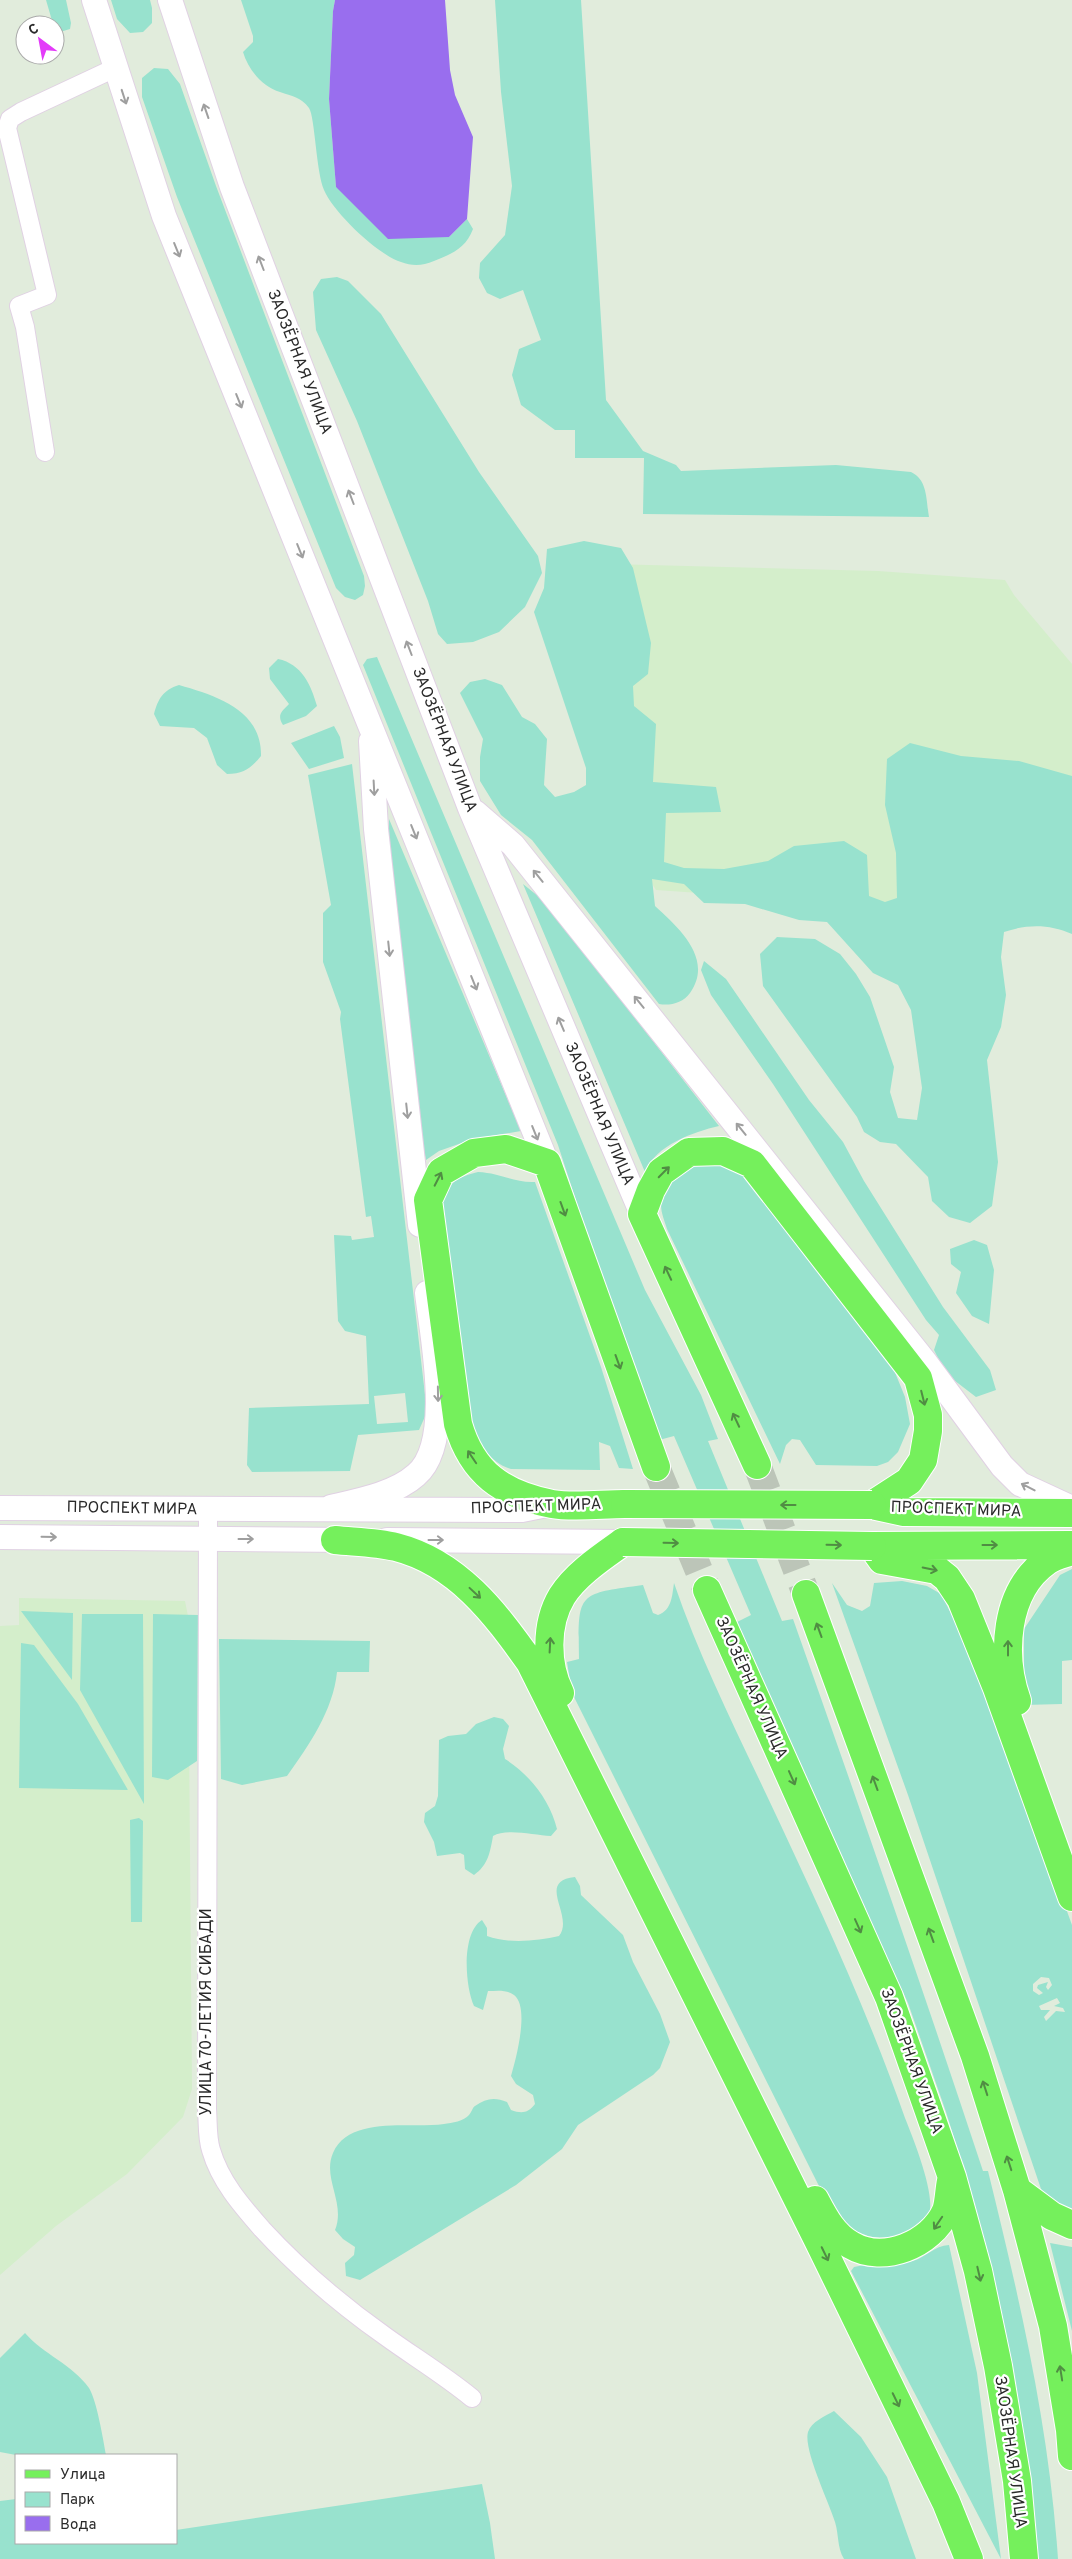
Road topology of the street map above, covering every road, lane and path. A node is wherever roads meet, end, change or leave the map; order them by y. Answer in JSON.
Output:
{"nodes":[{"id":1,"x":94,"y":0,"type":"edge"},
{"id":2,"x":170,"y":0,"type":"edge"},
{"id":3,"x":115,"y":68,"type":"junction"},
{"id":4,"x":45,"y":452,"type":"dead end"},
{"id":5,"x":370,"y":722,"type":"junction"},
{"id":6,"x":470,"y":808,"type":"junction"},
{"id":7,"x":547,"y":1163,"type":"junction"},
{"id":8,"x":642,"y":1214,"type":"junction"},
{"id":9,"x":757,"y":1464,"type":"tunnel mouth"},
{"id":10,"x":656,"y":1467,"type":"tunnel mouth"},
{"id":11,"x":552,"y":1504,"type":"junction"},
{"id":12,"x":872,"y":1505,"type":"junction"},
{"id":13,"x":330,"y":1507,"type":"junction"},
{"id":14,"x":0,"y":1508,"type":"edge"},
{"id":15,"x":1072,"y":1508,"type":"edge"},
{"id":16,"x":208,"y":1510,"type":"junction"},
{"id":17,"x":1072,"y":1513,"type":"edge"},
{"id":18,"x":0,"y":1537,"type":"edge"},
{"id":19,"x":207,"y":1539,"type":"junction"},
{"id":20,"x":335,"y":1540,"type":"junction"},
{"id":21,"x":623,"y":1542,"type":"junction"},
{"id":22,"x":1072,"y":1545,"type":"edge"},
{"id":23,"x":872,"y":1546,"type":"junction"},
{"id":24,"x":1072,"y":1551,"type":"edge"},
{"id":25,"x":707,"y":1590,"type":"tunnel mouth"},
{"id":26,"x":806,"y":1594,"type":"tunnel mouth"},
{"id":27,"x":1072,"y":1861,"type":"edge"},
{"id":28,"x":1072,"y":1897,"type":"edge"},
{"id":29,"x":952,"y":2177,"type":"junction"},
{"id":30,"x":1018,"y":2190,"type":"junction"},
{"id":31,"x":1072,"y":2225,"type":"edge"},
{"id":32,"x":472,"y":2398,"type":"dead end"},
{"id":33,"x":1072,"y":2456,"type":"edge"},
{"id":34,"x":969,"y":2559,"type":"edge"},
{"id":35,"x":1024,"y":2559,"type":"edge"}],
"edges":[{"from":1,"to":3,"type":"main road"},
{"from":6,"to":2,"type":"main road","name":"ЗАОЗЁРНАЯ УЛИЦА","one_way":true},
{"from":3,"to":4,"type":"street"},
{"from":3,"to":5,"type":"main road","one_way":true},
{"from":5,"to":7,"type":"main road","one_way":true},
{"from":5,"to":13,"type":"main road","one_way":true},
{"from":8,"to":6,"type":"main road","name":"ЗАОЗЁРНАЯ УЛИЦА","one_way":true},
{"from":15,"to":6,"type":"main road","one_way":true},
{"from":7,"to":10,"type":"main road","one_way":true},
{"from":11,"to":7,"type":"main road","one_way":true},
{"from":9,"to":8,"type":"main road","name":"ЗАОЗЁРНАЯ УЛИЦА","one_way":true},
{"from":8,"to":12,"type":"main road","one_way":true},
{"from":12,"to":11,"type":"main road","name":"ПРОСПЕКТ МИРА","one_way":true,"bridge":true},
{"from":11,"to":13,"type":"main road","name":"ПРОСПЕКТ МИРА"},
{"from":12,"to":17,"type":"main road","name":"ПРОСПЕКТ МИРА"},
{"from":13,"to":16,"type":"main road","name":"ПРОСПЕКТ МИРА"},
{"from":14,"to":16,"type":"main road","name":"ПРОСПЕКТ МИРА"},
{"from":16,"to":19,"type":"street","name":"УЛИЦА 70-ЛЕТИЯ СИБАДИ"},
{"from":18,"to":19,"type":"main road","name":"ПРОСПЕКТ МИРА","one_way":true},
{"from":19,"to":20,"type":"main road","name":"ПРОСПЕКТ МИРА","one_way":true},
{"from":19,"to":32,"type":"street","name":"УЛИЦА 70-ЛЕТИЯ СИБАДИ"},
{"from":20,"to":21,"type":"main road","name":"ПРОСПЕКТ МИРА","one_way":true},
{"from":20,"to":34,"type":"main road","one_way":true},
{"from":21,"to":23,"type":"main road","name":"ПРОСПЕКТ МИРА","one_way":true,"bridge":true},
{"from":29,"to":21,"type":"main road","one_way":true},
{"from":23,"to":22,"type":"main road","name":"ПРОСПЕКТ МИРА","one_way":true},
{"from":23,"to":28,"type":"main road","one_way":true},
{"from":27,"to":24,"type":"main road","one_way":true},
{"from":25,"to":29,"type":"main road","name":"ЗАОЗЁРНАЯ УЛИЦА","one_way":true},
{"from":30,"to":26,"type":"main road","one_way":true},
{"from":29,"to":35,"type":"main road","name":"ЗАОЗЁРНАЯ УЛИЦА","one_way":true},
{"from":30,"to":31,"type":"main road"},
{"from":33,"to":30,"type":"main road","one_way":true}]}
